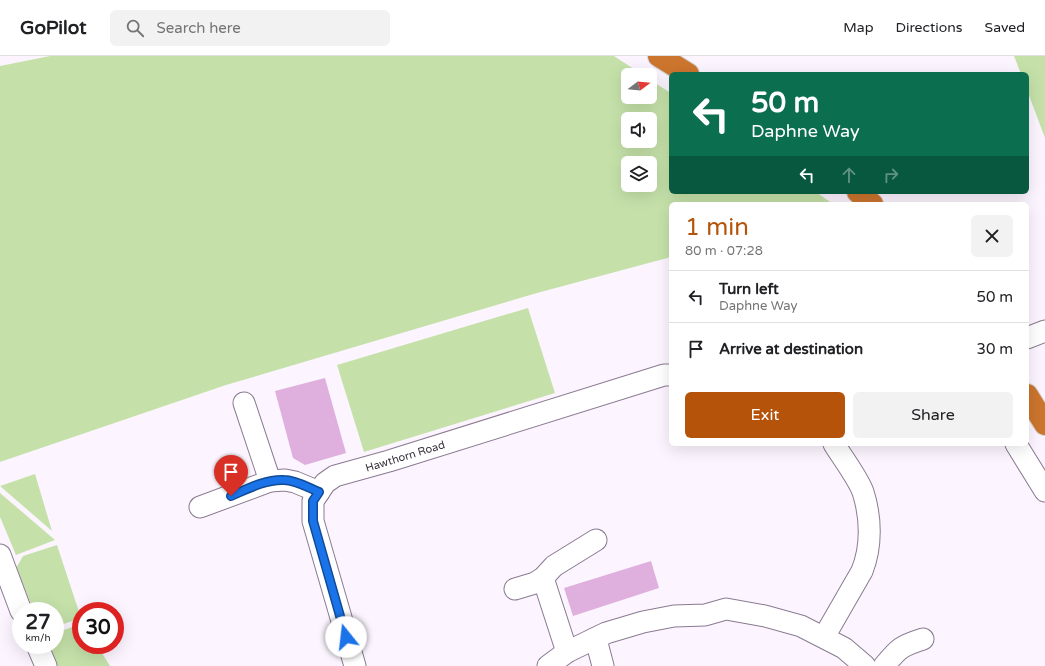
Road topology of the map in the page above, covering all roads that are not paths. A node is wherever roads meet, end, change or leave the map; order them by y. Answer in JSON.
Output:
{"nodes":[{"id":1,"x":659,"y":56,"type":"edge"},
{"id":2,"x":685,"y":72,"type":"edge"},
{"id":3,"x":860,"y":194,"type":"edge"},
{"id":4,"x":870,"y":202,"type":"edge"},
{"id":5,"x":1045,"y":332,"type":"edge"},
{"id":6,"x":1029,"y":337,"type":"edge"},
{"id":7,"x":669,"y":375,"type":"edge"},
{"id":8,"x":1029,"y":398,"type":"edge"},
{"id":9,"x":244,"y":403,"type":"dead end"},
{"id":10,"x":1045,"y":424,"type":"edge"},
{"id":11,"x":835,"y":446,"type":"edge"},
{"id":12,"x":1017,"y":446,"type":"edge"},
{"id":13,"x":270,"y":481,"type":"junction"},
{"id":14,"x":1045,"y":491,"type":"edge"},
{"id":15,"x":319,"y":492,"type":"junction"},
{"id":16,"x":200,"y":507,"type":"dead end"},
{"id":17,"x":596,"y":540,"type":"dead end"},
{"id":18,"x":0,"y":555,"type":"edge"},
{"id":19,"x":543,"y":578,"type":"junction"},
{"id":20,"x":515,"y":589,"type":"dead end"},
{"id":21,"x":18,"y":602,"type":"edge"},
{"id":22,"x":824,"y":637,"type":"junction"},
{"id":23,"x":594,"y":639,"type":"junction"},
{"id":24,"x":924,"y":639,"type":"dead end"},
{"id":25,"x":567,"y":652,"type":"junction"},
{"id":26,"x":41,"y":654,"type":"edge"},
{"id":27,"x":46,"y":666,"type":"edge"},
{"id":28,"x":355,"y":666,"type":"edge"},
{"id":29,"x":548,"y":666,"type":"edge"},
{"id":30,"x":604,"y":666,"type":"edge"},
{"id":31,"x":865,"y":666,"type":"edge"},
{"id":32,"x":884,"y":666,"type":"edge"}],
"edges":[{"from":1,"to":2,"type":"highway"},
{"from":3,"to":4,"type":"highway"},
{"from":5,"to":6,"type":"street"},
{"from":7,"to":15,"type":"street","name":"Hawthorn Road"},
{"from":8,"to":10,"type":"highway"},
{"from":9,"to":13,"type":"street"},
{"from":11,"to":22,"type":"street"},
{"from":12,"to":14,"type":"street"},
{"from":13,"to":15,"type":"street"},
{"from":13,"to":16,"type":"street"},
{"from":15,"to":28,"type":"street","name":"Hawthorn Road"},
{"from":17,"to":19,"type":"street"},
{"from":18,"to":21,"type":"street"},
{"from":19,"to":20,"type":"street"},
{"from":19,"to":25,"type":"street"},
{"from":22,"to":23,"type":"street"},
{"from":22,"to":31,"type":"street"},
{"from":23,"to":25,"type":"street"},
{"from":23,"to":30,"type":"street"},
{"from":24,"to":32,"type":"street"},
{"from":25,"to":29,"type":"street"},
{"from":26,"to":27,"type":"street"}]}
